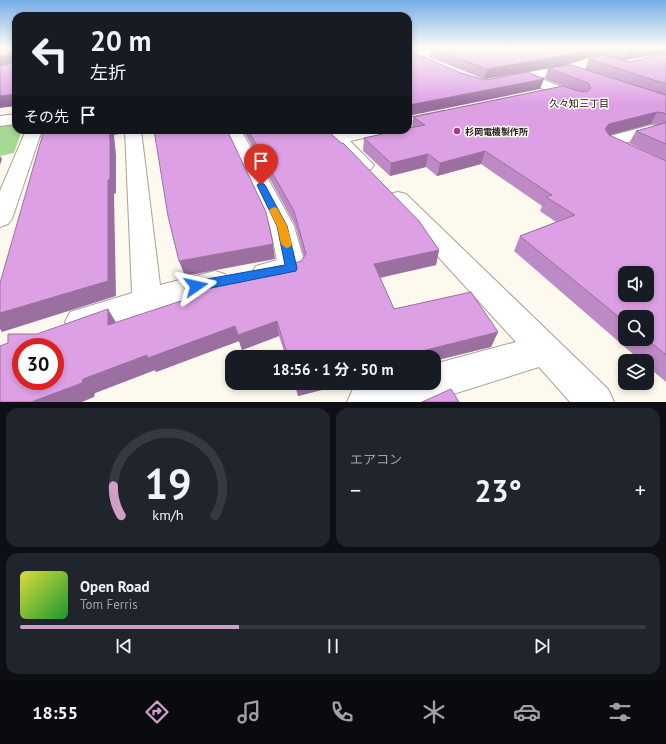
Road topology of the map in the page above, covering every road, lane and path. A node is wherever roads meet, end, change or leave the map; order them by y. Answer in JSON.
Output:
{"nodes":[{"id":1,"x":575,"y":67,"type":"edge"},
{"id":2,"x":568,"y":69,"type":"junction"},
{"id":3,"x":525,"y":76,"type":"junction"},
{"id":4,"x":590,"y":77,"type":"edge"},
{"id":5,"x":511,"y":79,"type":"edge"},
{"id":6,"x":525,"y":99,"type":"edge"},
{"id":7,"x":452,"y":114,"type":"edge"},
{"id":8,"x":12,"y":120,"type":"edge"},
{"id":9,"x":0,"y":121,"type":"edge"},
{"id":10,"x":412,"y":127,"type":"edge"},
{"id":11,"x":651,"y":130,"type":"edge"},
{"id":12,"x":32,"y":134,"type":"edge"},
{"id":13,"x":133,"y":134,"type":"edge"},
{"id":14,"x":234,"y":134,"type":"edge"},
{"id":15,"x":334,"y":134,"type":"edge"},
{"id":16,"x":375,"y":135,"type":"edge"},
{"id":17,"x":666,"y":170,"type":"edge"},
{"id":18,"x":0,"y":219,"type":"edge"},
{"id":19,"x":147,"y":300,"type":"junction"},
{"id":20,"x":59,"y":329,"type":"edge"},
{"id":21,"x":545,"y":350,"type":"junction"},
{"id":22,"x":441,"y":381,"type":"edge"},
{"id":23,"x":408,"y":390,"type":"edge"},
{"id":24,"x":366,"y":402,"type":"edge"},
{"id":25,"x":595,"y":402,"type":"edge"}],
"edges":[{"from":1,"to":2,"type":"street"},
{"from":2,"to":3,"type":"street"},
{"from":2,"to":4,"type":"street"},
{"from":3,"to":5,"type":"street"},
{"from":3,"to":6,"type":"street"},
{"from":7,"to":10,"type":"street"},
{"from":8,"to":9,"type":"street"},
{"from":11,"to":17,"type":"street"},
{"from":12,"to":18,"type":"street"},
{"from":13,"to":19,"type":"street"},
{"from":14,"to":19,"type":"street"},
{"from":15,"to":16,"type":"street"},
{"from":15,"to":21,"type":"street"},
{"from":19,"to":20,"type":"street"},
{"from":21,"to":22,"type":"street"},
{"from":21,"to":25,"type":"street"},
{"from":23,"to":24,"type":"street"}]}
